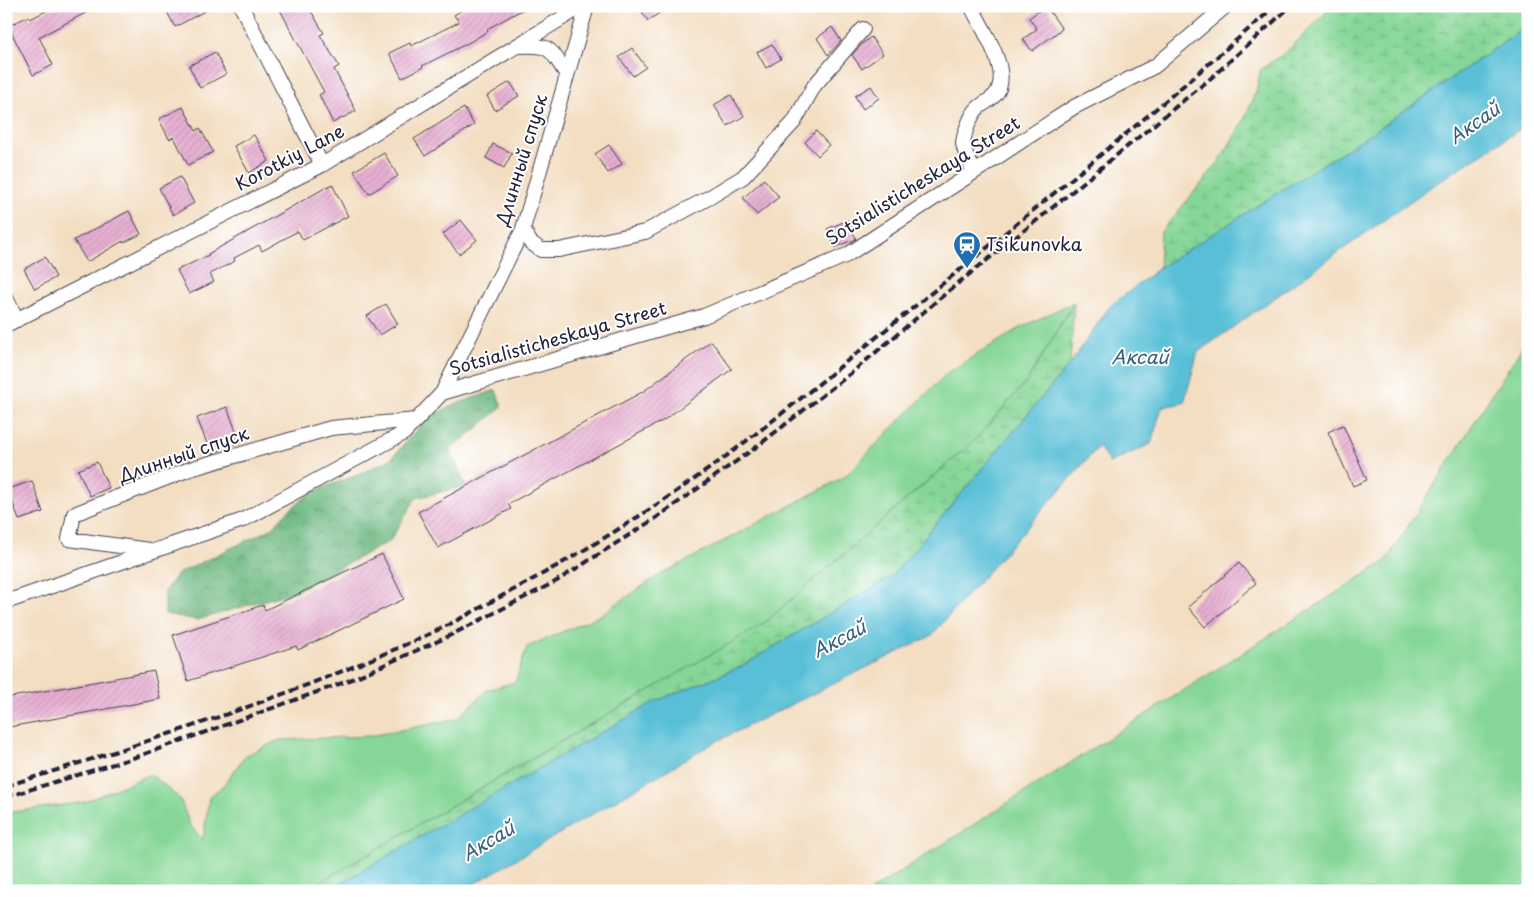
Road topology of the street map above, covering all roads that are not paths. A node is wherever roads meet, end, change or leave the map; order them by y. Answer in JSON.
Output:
{"nodes":[{"id":1,"x":241,"y":6,"type":"edge"},
{"id":2,"x":582,"y":6,"type":"edge"},
{"id":3,"x":587,"y":6,"type":"edge"},
{"id":4,"x":971,"y":6,"type":"edge"},
{"id":5,"x":1226,"y":6,"type":"edge"},
{"id":6,"x":863,"y":30,"type":"dead end"},
{"id":7,"x":516,"y":46,"type":"junction"},
{"id":8,"x":567,"y":74,"type":"junction"},
{"id":9,"x":322,"y":164,"type":"junction"},
{"id":10,"x":974,"y":172,"type":"junction"},
{"id":11,"x":523,"y":229,"type":"junction"},
{"id":12,"x":6,"y":298,"type":"edge"},
{"id":13,"x":12,"y":323,"type":"edge"},
{"id":14,"x":442,"y":393,"type":"junction"},
{"id":15,"x":416,"y":420,"type":"junction"},
{"id":16,"x":153,"y":551,"type":"junction"},
{"id":17,"x":6,"y":602,"type":"edge"}],
"edges":[{"from":1,"to":9,"type":"street"},
{"from":2,"to":7,"type":"street","name":"Korotkiy Lane"},
{"from":3,"to":8,"type":"street","name":"Длинный спуск"},
{"from":4,"to":10,"type":"street"},
{"from":5,"to":10,"type":"street","name":"Sotsialisticheskaya Street"},
{"from":6,"to":11,"type":"street"},
{"from":7,"to":8,"type":"street"},
{"from":7,"to":9,"type":"street","name":"Korotkiy Lane"},
{"from":8,"to":11,"type":"street","name":"Длинный спуск"},
{"from":9,"to":13,"type":"street","name":"Korotkiy Lane"},
{"from":10,"to":14,"type":"street","name":"Sotsialisticheskaya Street"},
{"from":11,"to":14,"type":"street","name":"Длинный спуск"},
{"from":12,"to":13,"type":"street"},
{"from":14,"to":15,"type":"street","name":"Длинный спуск"},
{"from":15,"to":16,"type":"street","name":"Длинный спуск"},
{"from":15,"to":16,"type":"street","name":"Длинный спуск"},
{"from":16,"to":17,"type":"street","name":"Длинный спуск"}]}
